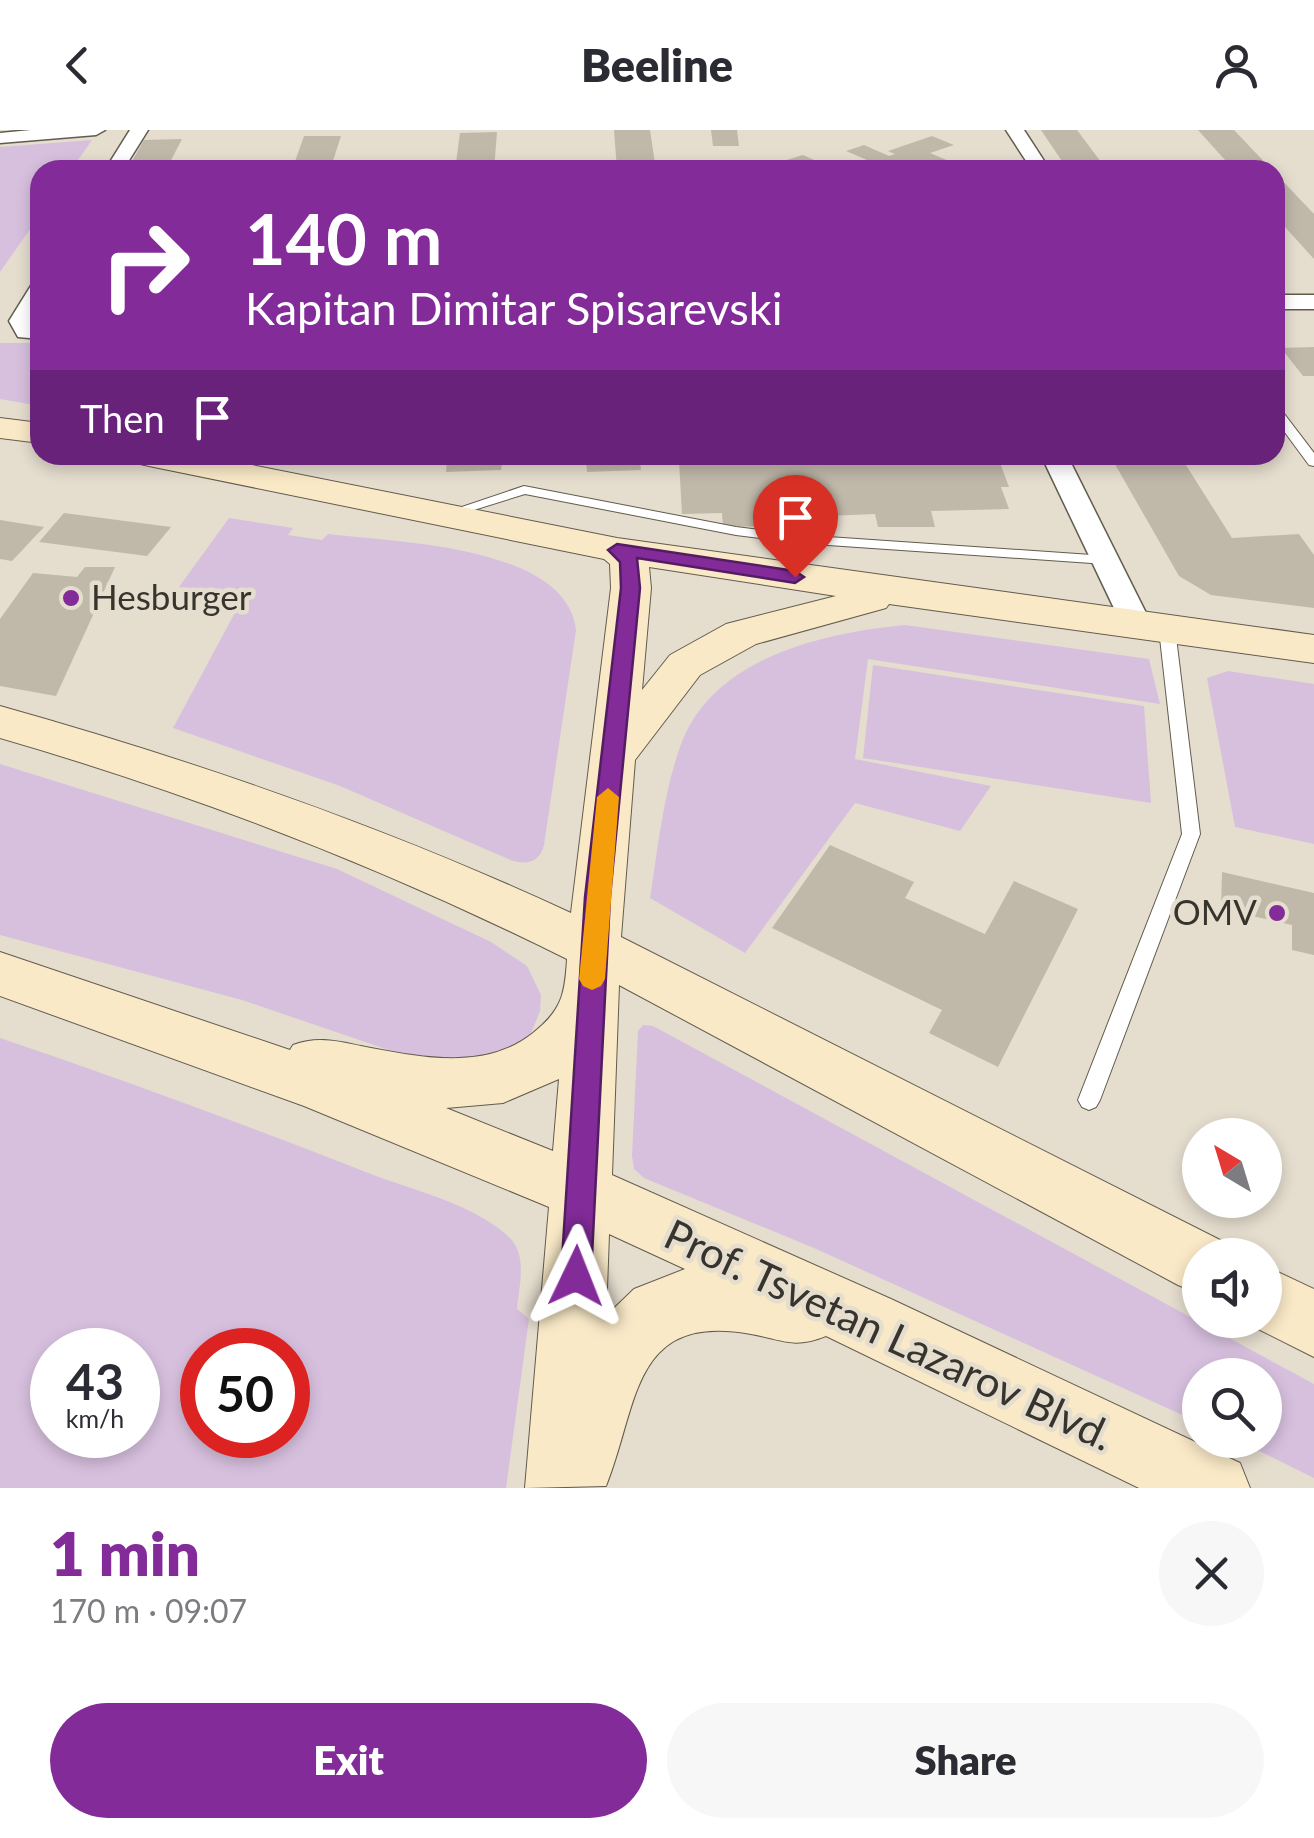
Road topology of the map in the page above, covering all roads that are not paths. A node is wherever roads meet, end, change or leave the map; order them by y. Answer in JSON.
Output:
{"nodes":[{"id":1,"x":96,"y":130,"type":"edge"},
{"id":2,"x":138,"y":130,"type":"edge"},
{"id":3,"x":1015,"y":130,"type":"edge"},
{"id":4,"x":60,"y":131,"type":"edge"},
{"id":5,"x":0,"y":138,"type":"edge"},
{"id":6,"x":120,"y":160,"type":"edge"},
{"id":7,"x":1034,"y":160,"type":"edge"},
{"id":8,"x":1285,"y":302,"type":"edge"},
{"id":9,"x":1314,"y":302,"type":"edge"},
{"id":10,"x":30,"y":305,"type":"edge"},
{"id":11,"x":30,"y":329,"type":"edge"},
{"id":12,"x":1285,"y":423,"type":"edge"},
{"id":13,"x":0,"y":428,"type":"edge"},
{"id":14,"x":30,"y":432,"type":"edge"},
{"id":15,"x":1314,"y":462,"type":"edge"},
{"id":16,"x":197,"y":465,"type":"edge"},
{"id":17,"x":1059,"y":465,"type":"edge"},
{"id":18,"x":440,"y":516,"type":"junction"},
{"id":19,"x":617,"y":550,"type":"junction"},
{"id":20,"x":1106,"y":560,"type":"junction"},
{"id":21,"x":900,"y":593,"type":"junction"},
{"id":22,"x":1152,"y":627,"type":"junction"},
{"id":23,"x":1314,"y":649,"type":"edge"},
{"id":24,"x":0,"y":722,"type":"edge"},
{"id":25,"x":612,"y":756,"type":"junction"},
{"id":26,"x":0,"y":974,"type":"edge"},
{"id":27,"x":592,"y":976,"type":"junction"},
{"id":28,"x":216,"y":1046,"type":"junction"},
{"id":29,"x":1089,"y":1100,"type":"dead end"},
{"id":30,"x":580,"y":1192,"type":"junction"},
{"id":31,"x":1182,"y":1254,"type":"edge"},
{"id":32,"x":1282,"y":1307,"type":"edge"},
{"id":33,"x":1314,"y":1324,"type":"edge"},
{"id":34,"x":872,"y":1325,"type":"junction"},
{"id":35,"x":560,"y":1488,"type":"edge"},
{"id":36,"x":574,"y":1488,"type":"edge"},
{"id":37,"x":1215,"y":1488,"type":"edge"}],
"edges":[{"from":1,"to":4,"type":"street"},
{"from":2,"to":6,"type":"street"},
{"from":3,"to":7,"type":"street"},
{"from":4,"to":5,"type":"street"},
{"from":8,"to":9,"type":"street"},
{"from":10,"to":11,"type":"street"},
{"from":12,"to":15,"type":"lane"},
{"from":13,"to":14,"type":"main road"},
{"from":16,"to":18,"type":"main road"},
{"from":17,"to":20,"type":"street"},
{"from":18,"to":19,"type":"main road"},
{"from":18,"to":20,"type":"lane"},
{"from":19,"to":21,"type":"main road"},
{"from":19,"to":25,"type":"main road"},
{"from":20,"to":22,"type":"street"},
{"from":21,"to":22,"type":"main road"},
{"from":21,"to":25,"type":"main road"},
{"from":22,"to":23,"type":"main road"},
{"from":22,"to":29,"type":"lane"},
{"from":24,"to":27,"type":"main road"},
{"from":25,"to":27,"type":"main road"},
{"from":26,"to":28,"type":"main road","name":"Prof. Tsvetan Lazarov Blvd."},
{"from":27,"to":28,"type":"main road"},
{"from":27,"to":30,"type":"main road"},
{"from":27,"to":31,"type":"main road"},
{"from":28,"to":30,"type":"main road","name":"Prof. Tsvetan Lazarov Blvd."},
{"from":30,"to":34,"type":"main road","name":"Prof. Tsvetan Lazarov Blvd."},
{"from":30,"to":35,"type":"main road"},
{"from":32,"to":33,"type":"main road"},
{"from":34,"to":36,"type":"main road"},
{"from":34,"to":37,"type":"main road","name":"Prof. Tsvetan Lazarov Blvd."}]}
